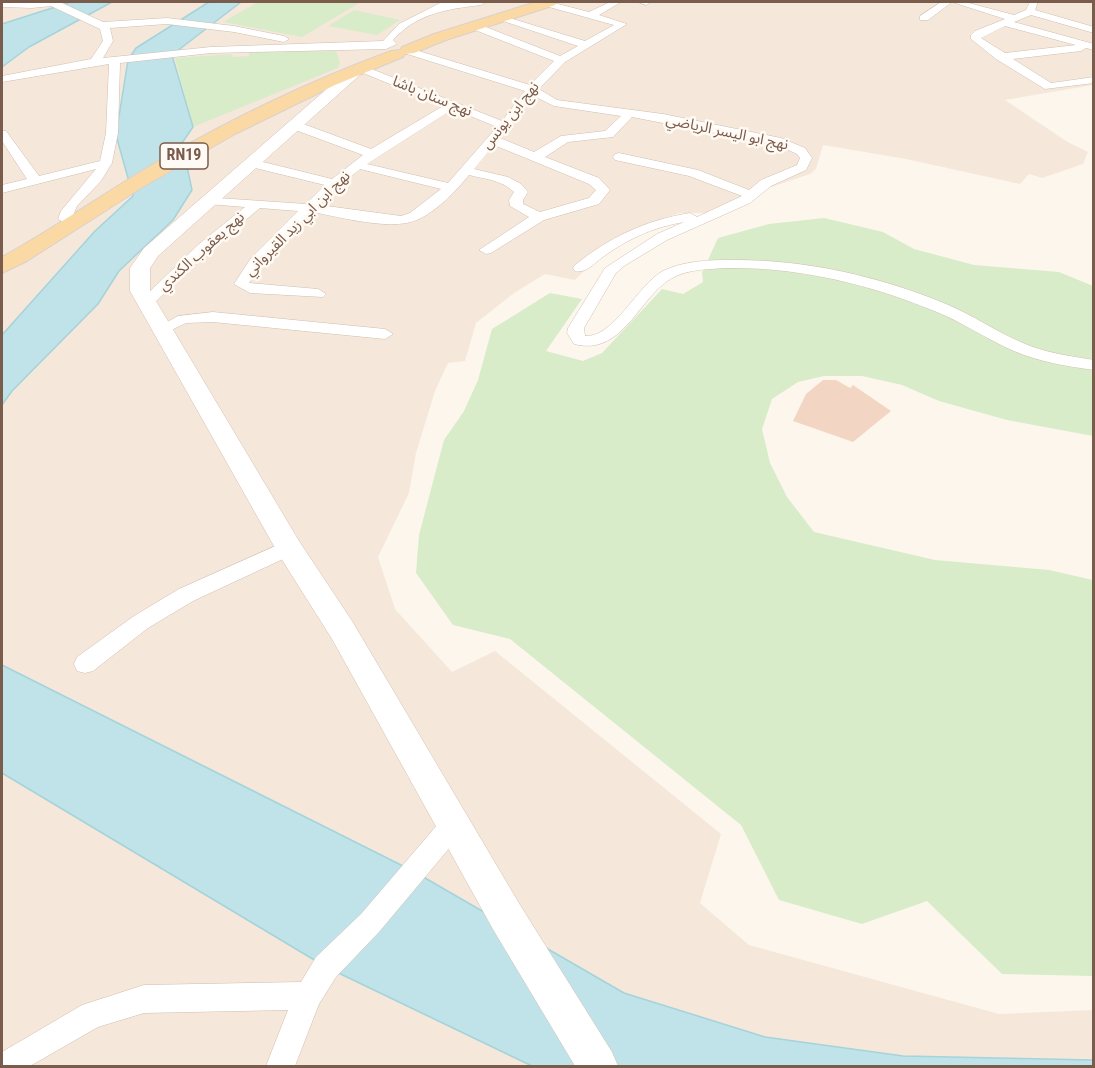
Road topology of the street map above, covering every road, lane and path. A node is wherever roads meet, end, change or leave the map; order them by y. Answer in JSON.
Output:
{"nodes":[{"id":1,"x":55,"y":2,"type":"edge"},
{"id":2,"x":448,"y":2,"type":"edge"},
{"id":3,"x":481,"y":2,"type":"edge"},
{"id":4,"x":548,"y":2,"type":"edge"},
{"id":5,"x":617,"y":2,"type":"edge"},
{"id":6,"x":947,"y":2,"type":"edge"},
{"id":7,"x":956,"y":2,"type":"edge"},
{"id":8,"x":983,"y":2,"type":"edge"},
{"id":9,"x":2,"y":4,"type":"edge"},
{"id":10,"x":32,"y":5,"type":"junction"},
{"id":11,"x":972,"y":6,"type":"junction"},
{"id":12,"x":439,"y":7,"type":"junction"},
{"id":13,"x":1032,"y":7,"type":"edge"},
{"id":14,"x":12,"y":14,"type":"dead end"},
{"id":15,"x":590,"y":15,"type":"junction"},
{"id":16,"x":499,"y":18,"type":"junction"},
{"id":17,"x":924,"y":18,"type":"dead end"},
{"id":18,"x":1014,"y":18,"type":"junction"},
{"id":19,"x":152,"y":21,"type":"junction"},
{"id":20,"x":1002,"y":22,"type":"junction"},
{"id":21,"x":103,"y":25,"type":"junction"},
{"id":22,"x":474,"y":26,"type":"junction"},
{"id":23,"x":1094,"y":30,"type":"edge"},
{"id":24,"x":108,"y":41,"type":"junction"},
{"id":25,"x":586,"y":45,"type":"junction"},
{"id":26,"x":313,"y":46,"type":"junction"},
{"id":27,"x":1094,"y":47,"type":"edge"},
{"id":28,"x":394,"y":48,"type":"junction"},
{"id":29,"x":1000,"y":57,"type":"junction"},
{"id":30,"x":121,"y":60,"type":"junction"},
{"id":31,"x":561,"y":60,"type":"junction"},
{"id":32,"x":95,"y":62,"type":"junction"},
{"id":33,"x":358,"y":69,"type":"junction"},
{"id":34,"x":2,"y":79,"type":"edge"},
{"id":35,"x":1094,"y":80,"type":"edge"},
{"id":36,"x":313,"y":86,"type":"junction"},
{"id":37,"x":534,"y":90,"type":"junction"},
{"id":38,"x":452,"y":105,"type":"junction"},
{"id":39,"x":293,"y":108,"type":"junction"},
{"id":40,"x":630,"y":113,"type":"junction"},
{"id":41,"x":504,"y":126,"type":"junction"},
{"id":42,"x":2,"y":134,"type":"edge"},
{"id":43,"x":493,"y":140,"type":"junction"},
{"id":44,"x":372,"y":154,"type":"junction"},
{"id":45,"x":537,"y":156,"type":"junction"},
{"id":46,"x":618,"y":157,"type":"dead end"},
{"id":47,"x":106,"y":163,"type":"junction"},
{"id":48,"x":250,"y":163,"type":"junction"},
{"id":49,"x":358,"y":165,"type":"junction"},
{"id":50,"x":465,"y":171,"type":"junction"},
{"id":51,"x":34,"y":179,"type":"junction"},
{"id":52,"x":334,"y":183,"type":"junction"},
{"id":53,"x":451,"y":188,"type":"junction"},
{"id":54,"x":2,"y":189,"type":"edge"},
{"id":55,"x":751,"y":195,"type":"junction"},
{"id":56,"x":208,"y":200,"type":"junction"},
{"id":57,"x":258,"y":203,"type":"junction"},
{"id":58,"x":310,"y":208,"type":"junction"},
{"id":59,"x":78,"y":213,"type":"junction"},
{"id":60,"x":710,"y":216,"type":"junction"},
{"id":61,"x":539,"y":217,"type":"junction"},
{"id":62,"x":486,"y":250,"type":"dead end"},
{"id":63,"x":6,"y":261,"type":"edge"},
{"id":64,"x":580,"y":268,"type":"dead end"},
{"id":65,"x":318,"y":294,"type":"dead end"},
{"id":66,"x":146,"y":303,"type":"junction"},
{"id":67,"x":160,"y":330,"type":"junction"},
{"id":68,"x":385,"y":334,"type":"dead end"},
{"id":69,"x":1094,"y":365,"type":"edge"},
{"id":70,"x":289,"y":548,"type":"junction"},
{"id":71,"x":85,"y":664,"type":"dead end"},
{"id":72,"x":453,"y":825,"type":"junction"},
{"id":73,"x":308,"y":996,"type":"junction"},
{"id":74,"x":7,"y":1066,"type":"edge"},
{"id":75,"x":280,"y":1066,"type":"edge"},
{"id":76,"x":598,"y":1066,"type":"edge"}],
"edges":[{"from":1,"to":10,"type":"street"},
{"from":1,"to":21,"type":"street"},
{"from":2,"to":12,"type":"street"},
{"from":3,"to":12,"type":"street"},
{"from":4,"to":15,"type":"street"},
{"from":4,"to":16,"type":"main road","number":"RN19"},
{"from":5,"to":15,"type":"street"},
{"from":6,"to":17,"type":"street"},
{"from":7,"to":11,"type":"street"},
{"from":8,"to":11,"type":"street"},
{"from":9,"to":10,"type":"street"},
{"from":10,"to":14,"type":"street"},
{"from":11,"to":18,"type":"street"},
{"from":12,"to":28,"type":"street"},
{"from":13,"to":18,"type":"street"},
{"from":13,"to":23,"type":"street"},
{"from":15,"to":25,"type":"street","name":"نهج ابن يونس"},
{"from":16,"to":22,"type":"main road","number":"RN19"},
{"from":16,"to":25,"type":"street"},
{"from":18,"to":20,"type":"street"},
{"from":19,"to":21,"type":"street"},
{"from":19,"to":24,"type":"street"},
{"from":19,"to":26,"type":"street"},
{"from":20,"to":27,"type":"street"},
{"from":20,"to":29,"type":"street"},
{"from":21,"to":24,"type":"street"},
{"from":22,"to":28,"type":"main road","number":"RN19"},
{"from":22,"to":31,"type":"street"},
{"from":24,"to":32,"type":"street"},
{"from":25,"to":31,"type":"street","name":"نهج ابن يونس"},
{"from":26,"to":28,"type":"street","name":"نهج ابو اليسر الرياضي"},
{"from":26,"to":30,"type":"street"},
{"from":27,"to":29,"type":"street"},
{"from":28,"to":33,"type":"main road","number":"RN19"},
{"from":28,"to":36,"type":"main road","number":"RN19"},
{"from":28,"to":37,"type":"street","name":"نهج ابو اليسر الرياضي"},
{"from":29,"to":35,"type":"street"},
{"from":30,"to":32,"type":"street"},
{"from":30,"to":47,"type":"street"},
{"from":31,"to":37,"type":"street","name":"نهج ابن يونس"},
{"from":32,"to":34,"type":"street"},
{"from":33,"to":36,"type":"main road","number":"RN19"},
{"from":33,"to":38,"type":"street","name":"نهج سنان باشا"},
{"from":33,"to":39,"type":"street"},
{"from":36,"to":39,"type":"main road","number":"RN19"},
{"from":37,"to":40,"type":"street","name":"نهج ابو اليسر الرياضي"},
{"from":37,"to":41,"type":"street","name":"نهج ابن يونس"},
{"from":38,"to":41,"type":"street","name":"نهج سنان باشا"},
{"from":38,"to":44,"type":"street","name":"نهج ابن ابي زيد القيرواني"},
{"from":39,"to":44,"type":"street"},
{"from":39,"to":48,"type":"street"},
{"from":39,"to":59,"type":"main road","number":"RN19"},
{"from":40,"to":45,"type":"street"},
{"from":40,"to":55,"type":"street","name":"نهج ابو اليسر الرياضي"},
{"from":41,"to":43,"type":"street","name":"نهج ابن يونس"},
{"from":42,"to":51,"type":"street"},
{"from":43,"to":45,"type":"street"},
{"from":43,"to":50,"type":"street","name":"نهج ابن يونس"},
{"from":44,"to":49,"type":"street","name":"نهج ابن ابي زيد القيرواني"},
{"from":45,"to":61,"type":"street"},
{"from":46,"to":55,"type":"street"},
{"from":47,"to":51,"type":"street"},
{"from":47,"to":59,"type":"street"},
{"from":48,"to":52,"type":"street"},
{"from":48,"to":56,"type":"street"},
{"from":49,"to":52,"type":"street","name":"نهج ابن ابي زيد القيرواني"},
{"from":49,"to":53,"type":"street"},
{"from":50,"to":53,"type":"street","name":"نهج ابن يونس"},
{"from":50,"to":61,"type":"street"},
{"from":51,"to":54,"type":"street"},
{"from":52,"to":58,"type":"street","name":"نهج ابن ابي زيد القيرواني"},
{"from":53,"to":58,"type":"street","name":"نهج ابن يونس"},
{"from":55,"to":60,"type":"street","name":"نهج ابو اليسر الرياضي"},
{"from":56,"to":57,"type":"street"},
{"from":56,"to":66,"type":"street"},
{"from":57,"to":58,"type":"street"},
{"from":57,"to":66,"type":"street","name":"نهج يعقوب الكندي"},
{"from":58,"to":65,"type":"street","name":"نهج ابن ابي زيد القيرواني"},
{"from":59,"to":63,"type":"main road","number":"RN19"},
{"from":60,"to":64,"type":"street"},
{"from":60,"to":69,"type":"street","name":"نهج ابو اليسر الرياضي"},
{"from":61,"to":62,"type":"street"},
{"from":66,"to":67,"type":"street"},
{"from":67,"to":68,"type":"street"},
{"from":67,"to":70,"type":"street"},
{"from":70,"to":71,"type":"street"},
{"from":70,"to":72,"type":"street"},
{"from":72,"to":73,"type":"street"},
{"from":72,"to":76,"type":"street"},
{"from":73,"to":74,"type":"street"},
{"from":73,"to":75,"type":"street"}]}
